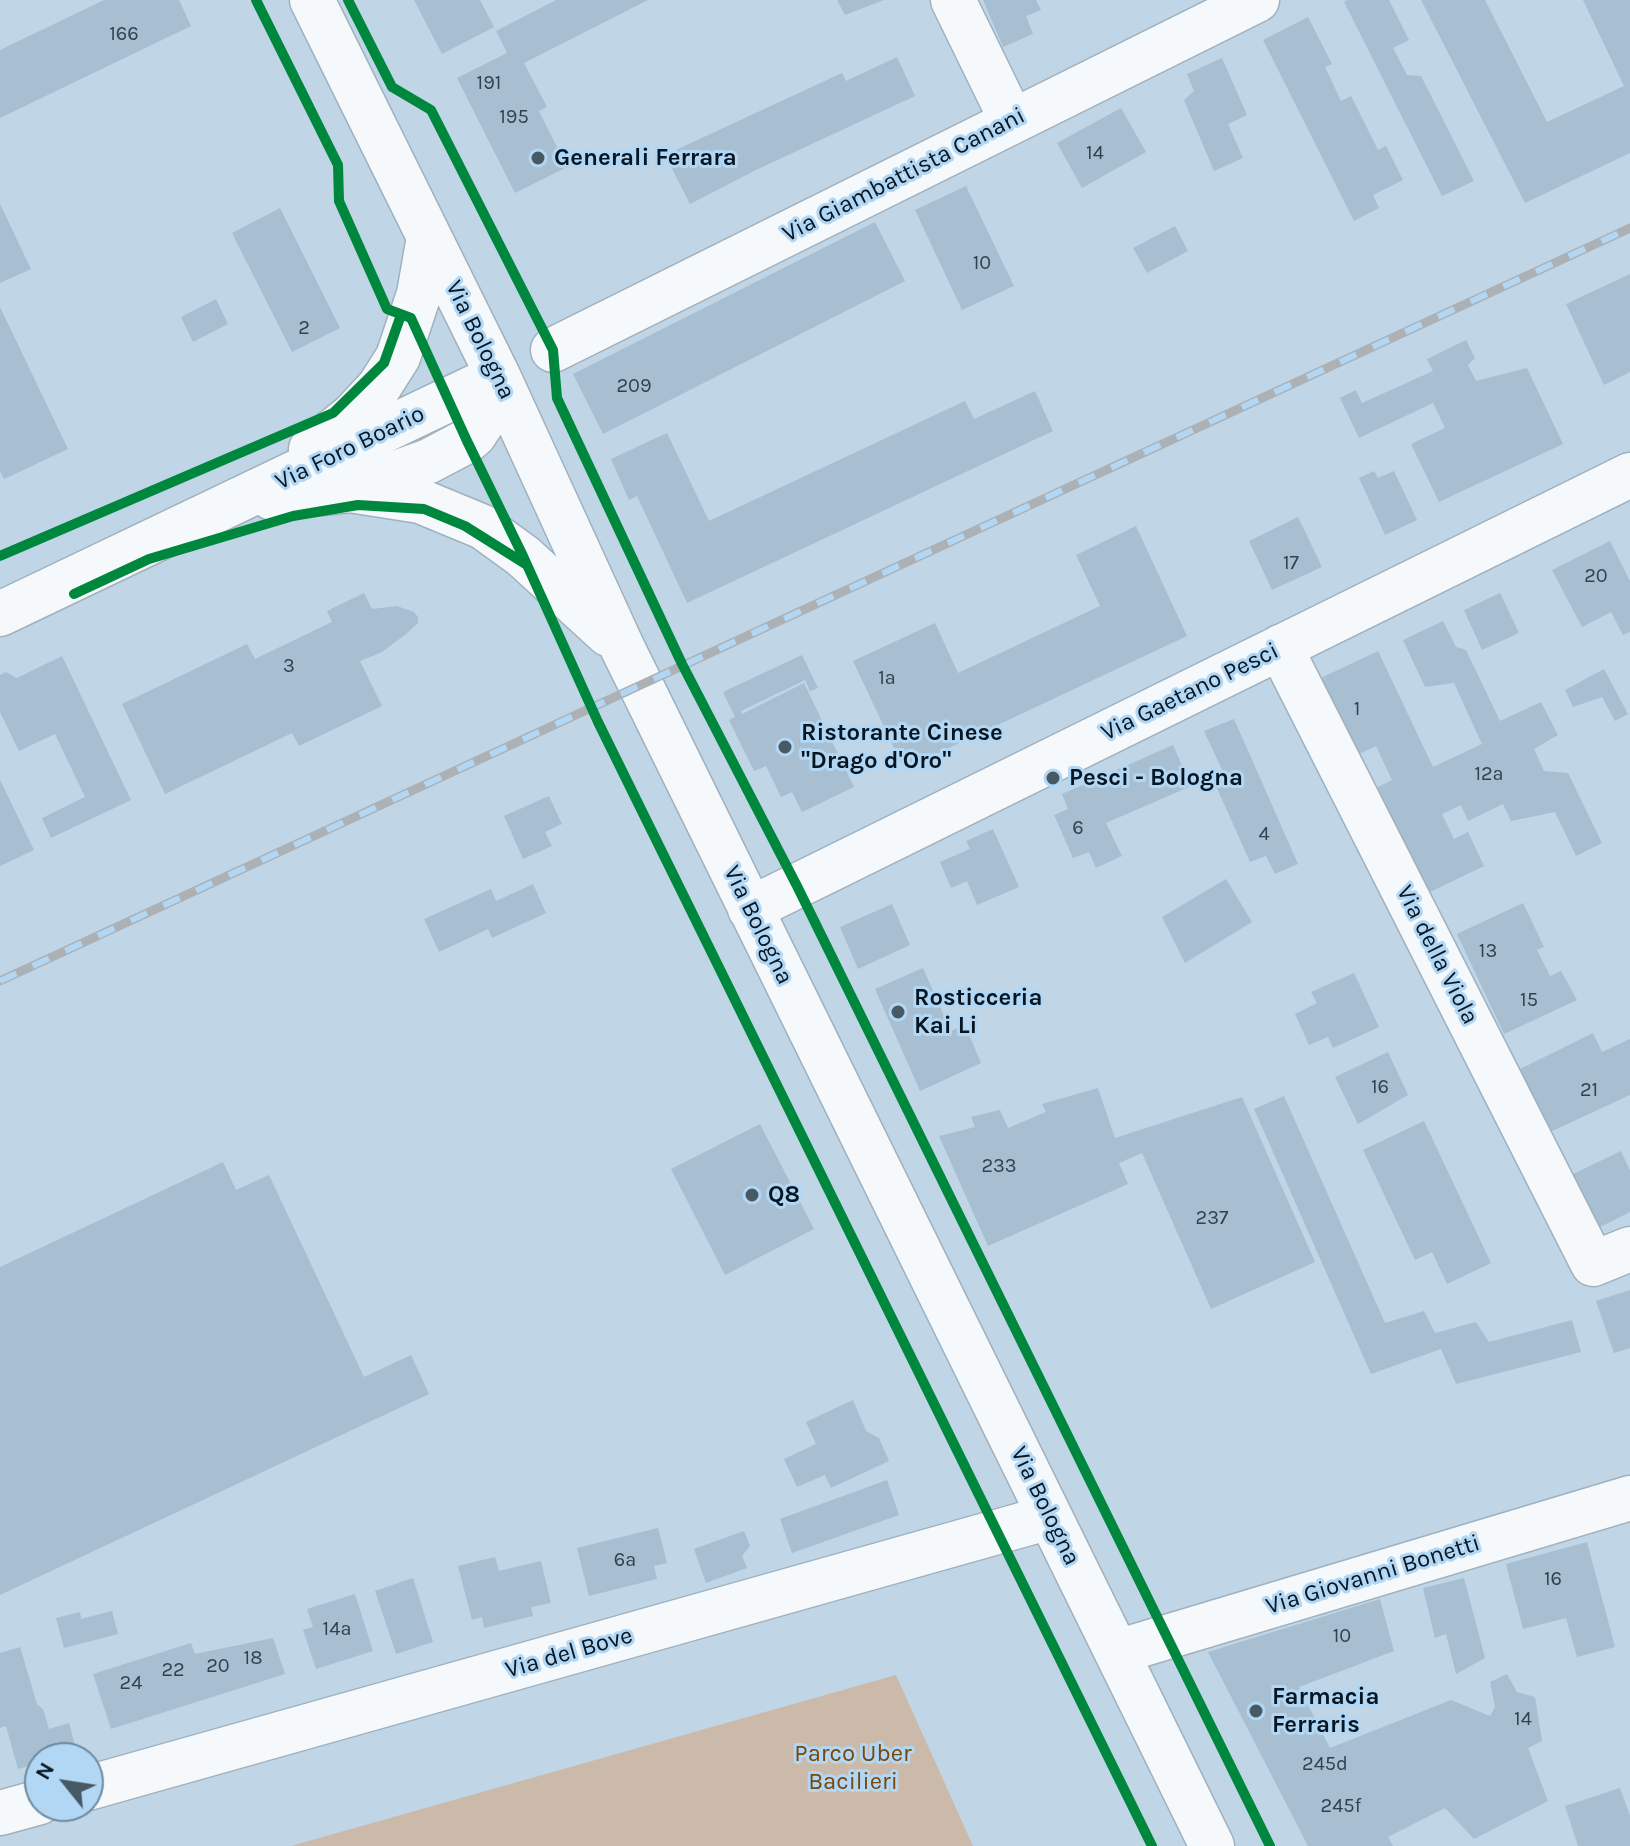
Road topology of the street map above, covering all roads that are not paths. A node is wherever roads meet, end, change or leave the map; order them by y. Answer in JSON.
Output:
{"nodes":[{"id":1,"x":312,"y":0,"type":"edge"},
{"id":2,"x":953,"y":0,"type":"edge"},
{"id":3,"x":1257,"y":0,"type":"edge"},
{"id":4,"x":1012,"y":121,"type":"junction"},
{"id":5,"x":429,"y":237,"type":"junction"},
{"id":6,"x":553,"y":350,"type":"dead end"},
{"id":7,"x":498,"y":376,"type":"junction"},
{"id":8,"x":1630,"y":475,"type":"edge"},
{"id":9,"x":350,"y":490,"type":"junction"},
{"id":10,"x":237,"y":502,"type":"junction"},
{"id":11,"x":0,"y":614,"type":"edge"},
{"id":12,"x":622,"y":647,"type":"junction"},
{"id":13,"x":1280,"y":647,"type":"junction"},
{"id":14,"x":750,"y":909,"type":"junction"},
{"id":15,"x":1611,"y":1256,"type":"edge"},
{"id":16,"x":1630,"y":1498,"type":"edge"},
{"id":17,"x":1050,"y":1517,"type":"junction"},
{"id":18,"x":1117,"y":1652,"type":"junction"},
{"id":19,"x":104,"y":1783,"type":"edge"},
{"id":20,"x":24,"y":1806,"type":"edge"},
{"id":21,"x":0,"y":1813,"type":"edge"},
{"id":22,"x":1212,"y":1846,"type":"edge"}],
"edges":[{"from":1,"to":5,"type":"street","name":"Via Bologna"},
{"from":2,"to":4,"type":"street"},
{"from":3,"to":4,"type":"street","name":"Via Giambattista Canani"},
{"from":4,"to":6,"type":"street","name":"Via Giambattista Canani"},
{"from":5,"to":7,"type":"street","name":"Via Bologna"},
{"from":5,"to":10,"type":"street","name":"Via Foro Boario"},
{"from":7,"to":9,"type":"street","name":"Via Foro Boario"},
{"from":7,"to":10,"type":"street","name":"Via Foro Boario"},
{"from":7,"to":12,"type":"street","name":"Via Bologna"},
{"from":8,"to":13,"type":"street","name":"Via Gaetano Pesci"},
{"from":9,"to":10,"type":"street","name":"Via Foro Boario"},
{"from":9,"to":12,"type":"street","name":"Via Foro Boario"},
{"from":10,"to":11,"type":"street","name":"Via Foro Boario"},
{"from":12,"to":14,"type":"street","name":"Via Bologna"},
{"from":13,"to":14,"type":"street","name":"Via Gaetano Pesci"},
{"from":13,"to":15,"type":"street","name":"Via della Viola"},
{"from":14,"to":17,"type":"street","name":"Via Bologna"},
{"from":16,"to":18,"type":"street","name":"Via Giovanni Bonetti"},
{"from":17,"to":18,"type":"street","name":"Via Bologna"},
{"from":17,"to":19,"type":"street","name":"Via del Bove"},
{"from":18,"to":22,"type":"street","name":"Via Bologna"},
{"from":20,"to":21,"type":"street"}]}
